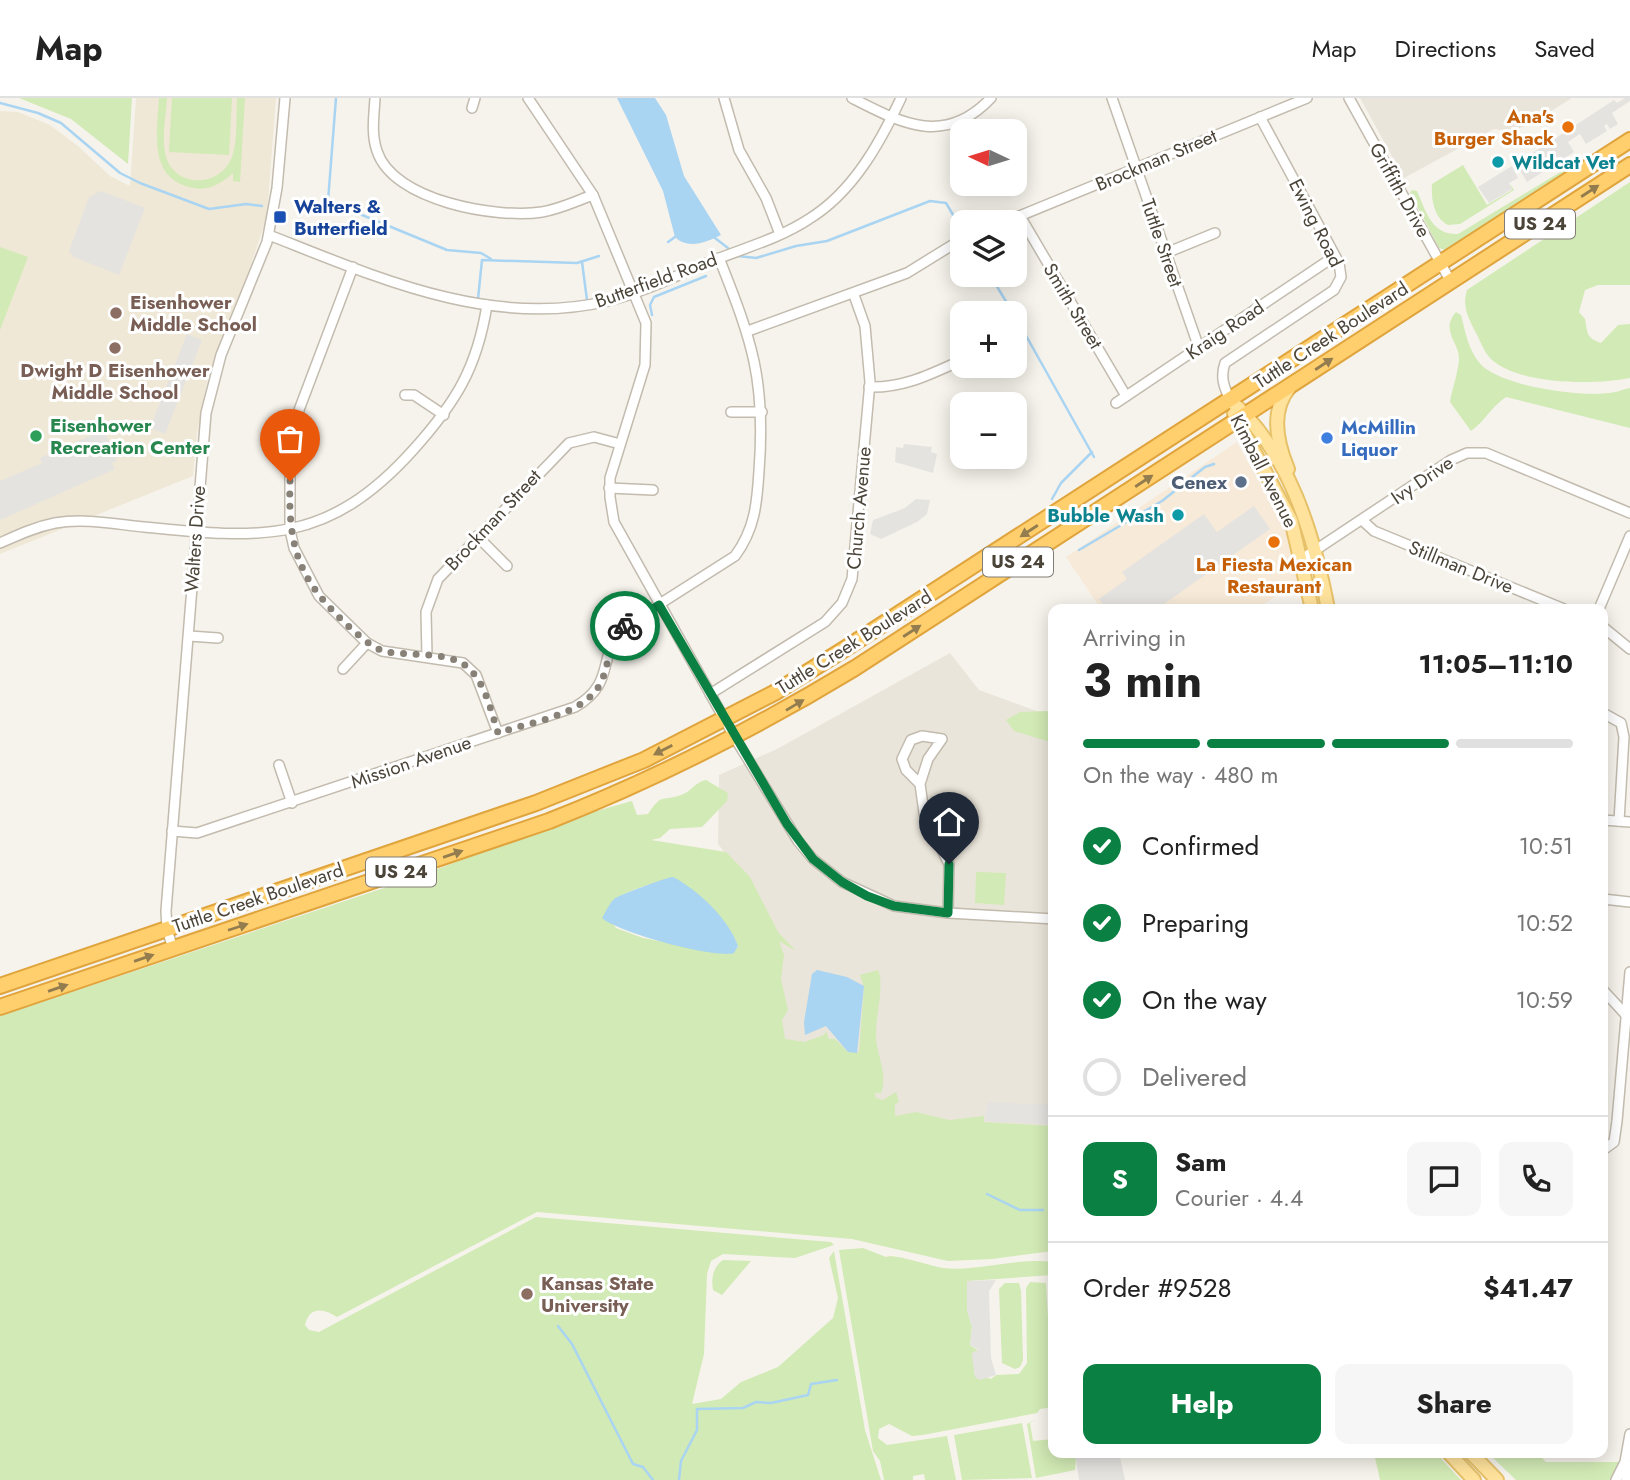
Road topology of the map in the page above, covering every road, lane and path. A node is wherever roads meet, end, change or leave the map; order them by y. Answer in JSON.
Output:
{"nodes":[{"id":1,"x":285,"y":98,"type":"edge"},
{"id":2,"x":375,"y":98,"type":"edge"},
{"id":3,"x":475,"y":98,"type":"edge"},
{"id":4,"x":528,"y":98,"type":"edge"},
{"id":5,"x":724,"y":98,"type":"edge"},
{"id":6,"x":852,"y":98,"type":"edge"},
{"id":7,"x":901,"y":98,"type":"edge"},
{"id":8,"x":991,"y":98,"type":"edge"},
{"id":9,"x":1112,"y":98,"type":"edge"},
{"id":10,"x":1307,"y":98,"type":"edge"},
{"id":11,"x":1349,"y":98,"type":"edge"},
{"id":12,"x":472,"y":108,"type":"dead end"},
{"id":13,"x":1260,"y":117,"type":"junction"},
{"id":14,"x":892,"y":118,"type":"junction"},
{"id":15,"x":1630,"y":140,"type":"edge"},
{"id":16,"x":1630,"y":165,"type":"edge"},
{"id":17,"x":1137,"y":168,"type":"junction"},
{"id":18,"x":593,"y":194,"type":"junction"},
{"id":19,"x":1027,"y":213,"type":"edge"},
{"id":20,"x":1027,"y":228,"type":"edge"},
{"id":21,"x":1215,"y":233,"type":"dead end"},
{"id":22,"x":780,"y":234,"type":"junction"},
{"id":23,"x":269,"y":235,"type":"junction"},
{"id":24,"x":950,"y":246,"type":"edge"},
{"id":25,"x":1166,"y":253,"type":"junction"},
{"id":26,"x":1335,"y":256,"type":"junction"},
{"id":27,"x":719,"y":258,"type":"junction"},
{"id":28,"x":1440,"y":263,"type":"junction"},
{"id":29,"x":353,"y":267,"type":"junction"},
{"id":30,"x":1451,"y":282,"type":"junction"},
{"id":31,"x":634,"y":292,"type":"junction"},
{"id":32,"x":853,"y":295,"type":"junction"},
{"id":33,"x":487,"y":305,"type":"junction"},
{"id":34,"x":748,"y":331,"type":"junction"},
{"id":35,"x":1199,"y":348,"type":"junction"},
{"id":36,"x":950,"y":366,"type":"edge"},
{"id":37,"x":1290,"y":386,"type":"junction"},
{"id":38,"x":869,"y":387,"type":"junction"},
{"id":39,"x":405,"y":395,"type":"dead end"},
{"id":40,"x":1126,"y":396,"type":"junction"},
{"id":41,"x":1230,"y":400,"type":"junction"},
{"id":42,"x":1116,"y":403,"type":"dead end"},
{"id":43,"x":762,"y":411,"type":"junction"},
{"id":44,"x":731,"y":412,"type":"dead end"},
{"id":45,"x":444,"y":415,"type":"junction"},
{"id":46,"x":1241,"y":418,"type":"junction"},
{"id":47,"x":620,"y":444,"type":"junction"},
{"id":48,"x":609,"y":488,"type":"junction"},
{"id":49,"x":653,"y":490,"type":"dead end"},
{"id":50,"x":1296,"y":496,"type":"junction"},
{"id":51,"x":1630,"y":513,"type":"edge"},
{"id":52,"x":1362,"y":520,"type":"junction"},
{"id":53,"x":290,"y":530,"type":"junction"},
{"id":54,"x":196,"y":532,"type":"junction"},
{"id":55,"x":477,"y":536,"type":"junction"},
{"id":56,"x":1630,"y":536,"type":"edge"},
{"id":57,"x":0,"y":543,"type":"edge"},
{"id":58,"x":1315,"y":550,"type":"junction"},
{"id":59,"x":1302,"y":559,"type":"junction"},
{"id":60,"x":507,"y":566,"type":"dead end"},
{"id":61,"x":1311,"y":604,"type":"edge"},
{"id":62,"x":1327,"y":604,"type":"edge"},
{"id":63,"x":1552,"y":604,"type":"edge"},
{"id":64,"x":1601,"y":604,"type":"edge"},
{"id":65,"x":659,"y":605,"type":"junction"},
{"id":66,"x":1608,"y":631,"type":"edge"},
{"id":67,"x":189,"y":636,"type":"junction"},
{"id":68,"x":218,"y":638,"type":"dead end"},
{"id":69,"x":367,"y":643,"type":"junction"},
{"id":70,"x":1630,"y":649,"type":"edge"},
{"id":71,"x":428,"y":656,"type":"junction"},
{"id":72,"x":343,"y":670,"type":"dead end"},
{"id":73,"x":710,"y":694,"type":"junction"},
{"id":74,"x":1608,"y":716,"type":"edge"},
{"id":75,"x":724,"y":719,"type":"junction"},
{"id":76,"x":498,"y":733,"type":"junction"},
{"id":77,"x":735,"y":738,"type":"junction"},
{"id":78,"x":279,"y":765,"type":"dead end"},
{"id":79,"x":920,"y":784,"type":"junction"},
{"id":80,"x":292,"y":803,"type":"junction"},
{"id":81,"x":1608,"y":820,"type":"edge"},
{"id":82,"x":1619,"y":821,"type":"junction"},
{"id":83,"x":1630,"y":822,"type":"edge"},
{"id":84,"x":172,"y":831,"type":"junction"},
{"id":85,"x":1608,"y":900,"type":"edge"},
{"id":86,"x":1630,"y":902,"type":"edge"},
{"id":87,"x":948,"y":913,"type":"junction"},
{"id":88,"x":1048,"y":919,"type":"edge"},
{"id":89,"x":167,"y":929,"type":"junction"},
{"id":90,"x":173,"y":949,"type":"junction"},
{"id":91,"x":1630,"y":972,"type":"edge"},
{"id":92,"x":0,"y":986,"type":"edge"},
{"id":93,"x":1608,"y":995,"type":"edge"},
{"id":94,"x":0,"y":1007,"type":"edge"},
{"id":95,"x":1626,"y":1015,"type":"junction"},
{"id":96,"x":1608,"y":1146,"type":"edge"},
{"id":97,"x":1630,"y":1434,"type":"edge"},
{"id":98,"x":1629,"y":1447,"type":"edge"},
{"id":99,"x":1630,"y":1453,"type":"edge"},
{"id":100,"x":1454,"y":1458,"type":"edge"},
{"id":101,"x":1476,"y":1458,"type":"edge"},
{"id":102,"x":1630,"y":1465,"type":"edge"},
{"id":103,"x":1474,"y":1480,"type":"edge"},
{"id":104,"x":1497,"y":1480,"type":"edge"},
{"id":105,"x":1616,"y":1480,"type":"edge"},
{"id":106,"x":1628,"y":1480,"type":"edge"}],
"edges":[{"from":1,"to":23,"type":"street","name":"Walters Drive"},
{"from":2,"to":18,"type":"street"},
{"from":3,"to":12,"type":"street"},
{"from":4,"to":18,"type":"street"},
{"from":5,"to":22,"type":"street"},
{"from":6,"to":14,"type":"street"},
{"from":7,"to":14,"type":"street","name":"Butterfield Road"},
{"from":8,"to":14,"type":"street"},
{"from":9,"to":17,"type":"street","name":"Tuttle Street"},
{"from":10,"to":13,"type":"street","name":"Brockman Street"},
{"from":11,"to":28,"type":"street","name":"Griffith Drive"},
{"from":13,"to":17,"type":"street","name":"Brockman Street"},
{"from":13,"to":26,"type":"street","name":"Ewing Road"},
{"from":14,"to":22,"type":"street","name":"Butterfield Road"},
{"from":15,"to":28,"type":"highway","name":"Tuttle Creek Boulevard","number":"US 24"},
{"from":30,"to":16,"type":"highway","name":"Tuttle Creek Boulevard","number":"US 24","one_way":true},
{"from":17,"to":19,"type":"street","name":"Brockman Street"},
{"from":17,"to":25,"type":"street","name":"Tuttle Street"},
{"from":18,"to":31,"type":"street"},
{"from":20,"to":40,"type":"street","name":"Smith Street"},
{"from":21,"to":25,"type":"street"},
{"from":22,"to":27,"type":"street","name":"Butterfield Road"},
{"from":23,"to":29,"type":"street","name":"Butterfield Road"},
{"from":23,"to":54,"type":"street","name":"Walters Drive"},
{"from":24,"to":32,"type":"street"},
{"from":25,"to":35,"type":"street","name":"Tuttle Street"},
{"from":26,"to":35,"type":"street","name":"Kraig Road"},
{"from":26,"to":41,"type":"street","name":"Ewing Road"},
{"from":27,"to":31,"type":"street","name":"Butterfield Road"},
{"from":27,"to":34,"type":"street","name":"Mission Avenue"},
{"from":28,"to":30,"type":"street","name":"Griffith Drive"},
{"from":28,"to":41,"type":"highway","name":"Tuttle Creek Boulevard","number":"US 24"},
{"from":29,"to":33,"type":"street","name":"Butterfield Road"},
{"from":29,"to":53,"type":"street"},
{"from":37,"to":30,"type":"highway","name":"Tuttle Creek Boulevard","number":"US 24","one_way":true},
{"from":31,"to":33,"type":"street","name":"Butterfield Road"},
{"from":31,"to":47,"type":"street"},
{"from":32,"to":34,"type":"street"},
{"from":32,"to":38,"type":"street","name":"Church Avenue"},
{"from":33,"to":45,"type":"street"},
{"from":34,"to":43,"type":"street","name":"Mission Avenue"},
{"from":35,"to":40,"type":"street","name":"Kraig Road"},
{"from":36,"to":38,"type":"street"},
{"from":37,"to":46,"type":"highway","name":"Tuttle Creek Boulevard","number":"US 24"},
{"from":37,"to":50,"type":"main road"},
{"from":38,"to":73,"type":"street","name":"Church Avenue"},
{"from":39,"to":45,"type":"street"},
{"from":40,"to":42,"type":"street","name":"Kraig Road"},
{"from":41,"to":46,"type":"main road","name":"Kimball Avenue"},
{"from":41,"to":75,"type":"highway","name":"Tuttle Creek Boulevard","number":"US 24","one_way":true},
{"from":43,"to":44,"type":"street"},
{"from":43,"to":65,"type":"street","name":"Mission Avenue"},
{"from":45,"to":53,"type":"street"},
{"from":46,"to":50,"type":"main road","name":"Kimball Avenue"},
{"from":46,"to":59,"type":"main road","name":"Kimball Avenue"},
{"from":77,"to":46,"type":"highway","name":"Tuttle Creek Boulevard","number":"US 24","one_way":true},
{"from":47,"to":48,"type":"street"},
{"from":47,"to":55,"type":"street","name":"Brockman Street"},
{"from":48,"to":49,"type":"street"},
{"from":48,"to":65,"type":"street"},
{"from":50,"to":58,"type":"main road","name":"Kimball Avenue"},
{"from":51,"to":52,"type":"street","name":"Ivy Drive"},
{"from":52,"to":58,"type":"street","name":"Ivy Drive"},
{"from":52,"to":63,"type":"street","name":"Stillman Drive"},
{"from":53,"to":54,"type":"street"},
{"from":53,"to":69,"type":"street"},
{"from":54,"to":57,"type":"street"},
{"from":54,"to":67,"type":"street","name":"Walters Drive"},
{"from":55,"to":60,"type":"street"},
{"from":55,"to":71,"type":"street","name":"Brockman Street"},
{"from":56,"to":64,"type":"street"},
{"from":58,"to":59,"type":"street","name":"Ivy Drive"},
{"from":58,"to":62,"type":"main road","name":"Kimball Avenue"},
{"from":59,"to":61,"type":"main road","name":"Kimball Avenue"},
{"from":65,"to":73,"type":"street"},
{"from":65,"to":76,"type":"street","name":"Mission Avenue"},
{"from":66,"to":70,"type":"street"},
{"from":67,"to":68,"type":"street"},
{"from":67,"to":84,"type":"street","name":"Walters Drive"},
{"from":69,"to":71,"type":"street"},
{"from":69,"to":72,"type":"street"},
{"from":71,"to":76,"type":"street"},
{"from":73,"to":75,"type":"street"},
{"from":74,"to":82,"type":"street"},
{"from":75,"to":77,"type":"street"},
{"from":75,"to":89,"type":"highway","name":"Tuttle Creek Boulevard","number":"US 24","one_way":true},
{"from":76,"to":80,"type":"street","name":"Mission Avenue"},
{"from":77,"to":87,"type":"street"},
{"from":90,"to":77,"type":"highway","name":"Tuttle Creek Boulevard","number":"US 24","one_way":true},
{"from":78,"to":80,"type":"street"},
{"from":79,"to":79,"type":"street"},
{"from":79,"to":87,"type":"street"},
{"from":80,"to":84,"type":"street","name":"Mission Avenue"},
{"from":81,"to":82,"type":"street"},
{"from":82,"to":83,"type":"street"},
{"from":84,"to":89,"type":"street","name":"Walters Drive"},
{"from":85,"to":86,"type":"street"},
{"from":87,"to":88,"type":"street"},
{"from":89,"to":90,"type":"street","name":"Walters Drive"},
{"from":89,"to":92,"type":"highway","name":"Tuttle Creek Boulevard","number":"US 24"},
{"from":94,"to":90,"type":"highway","name":"Tuttle Creek Boulevard","number":"US 24","one_way":true},
{"from":91,"to":95,"type":"street"},
{"from":93,"to":95,"type":"street"},
{"from":95,"to":96,"type":"street"},
{"from":97,"to":98,"type":"street"},
{"from":98,"to":99,"type":"street"},
{"from":98,"to":105,"type":"street"},
{"from":100,"to":103,"type":"main road"},
{"from":101,"to":104,"type":"main road"},
{"from":102,"to":106,"type":"street"}]}
